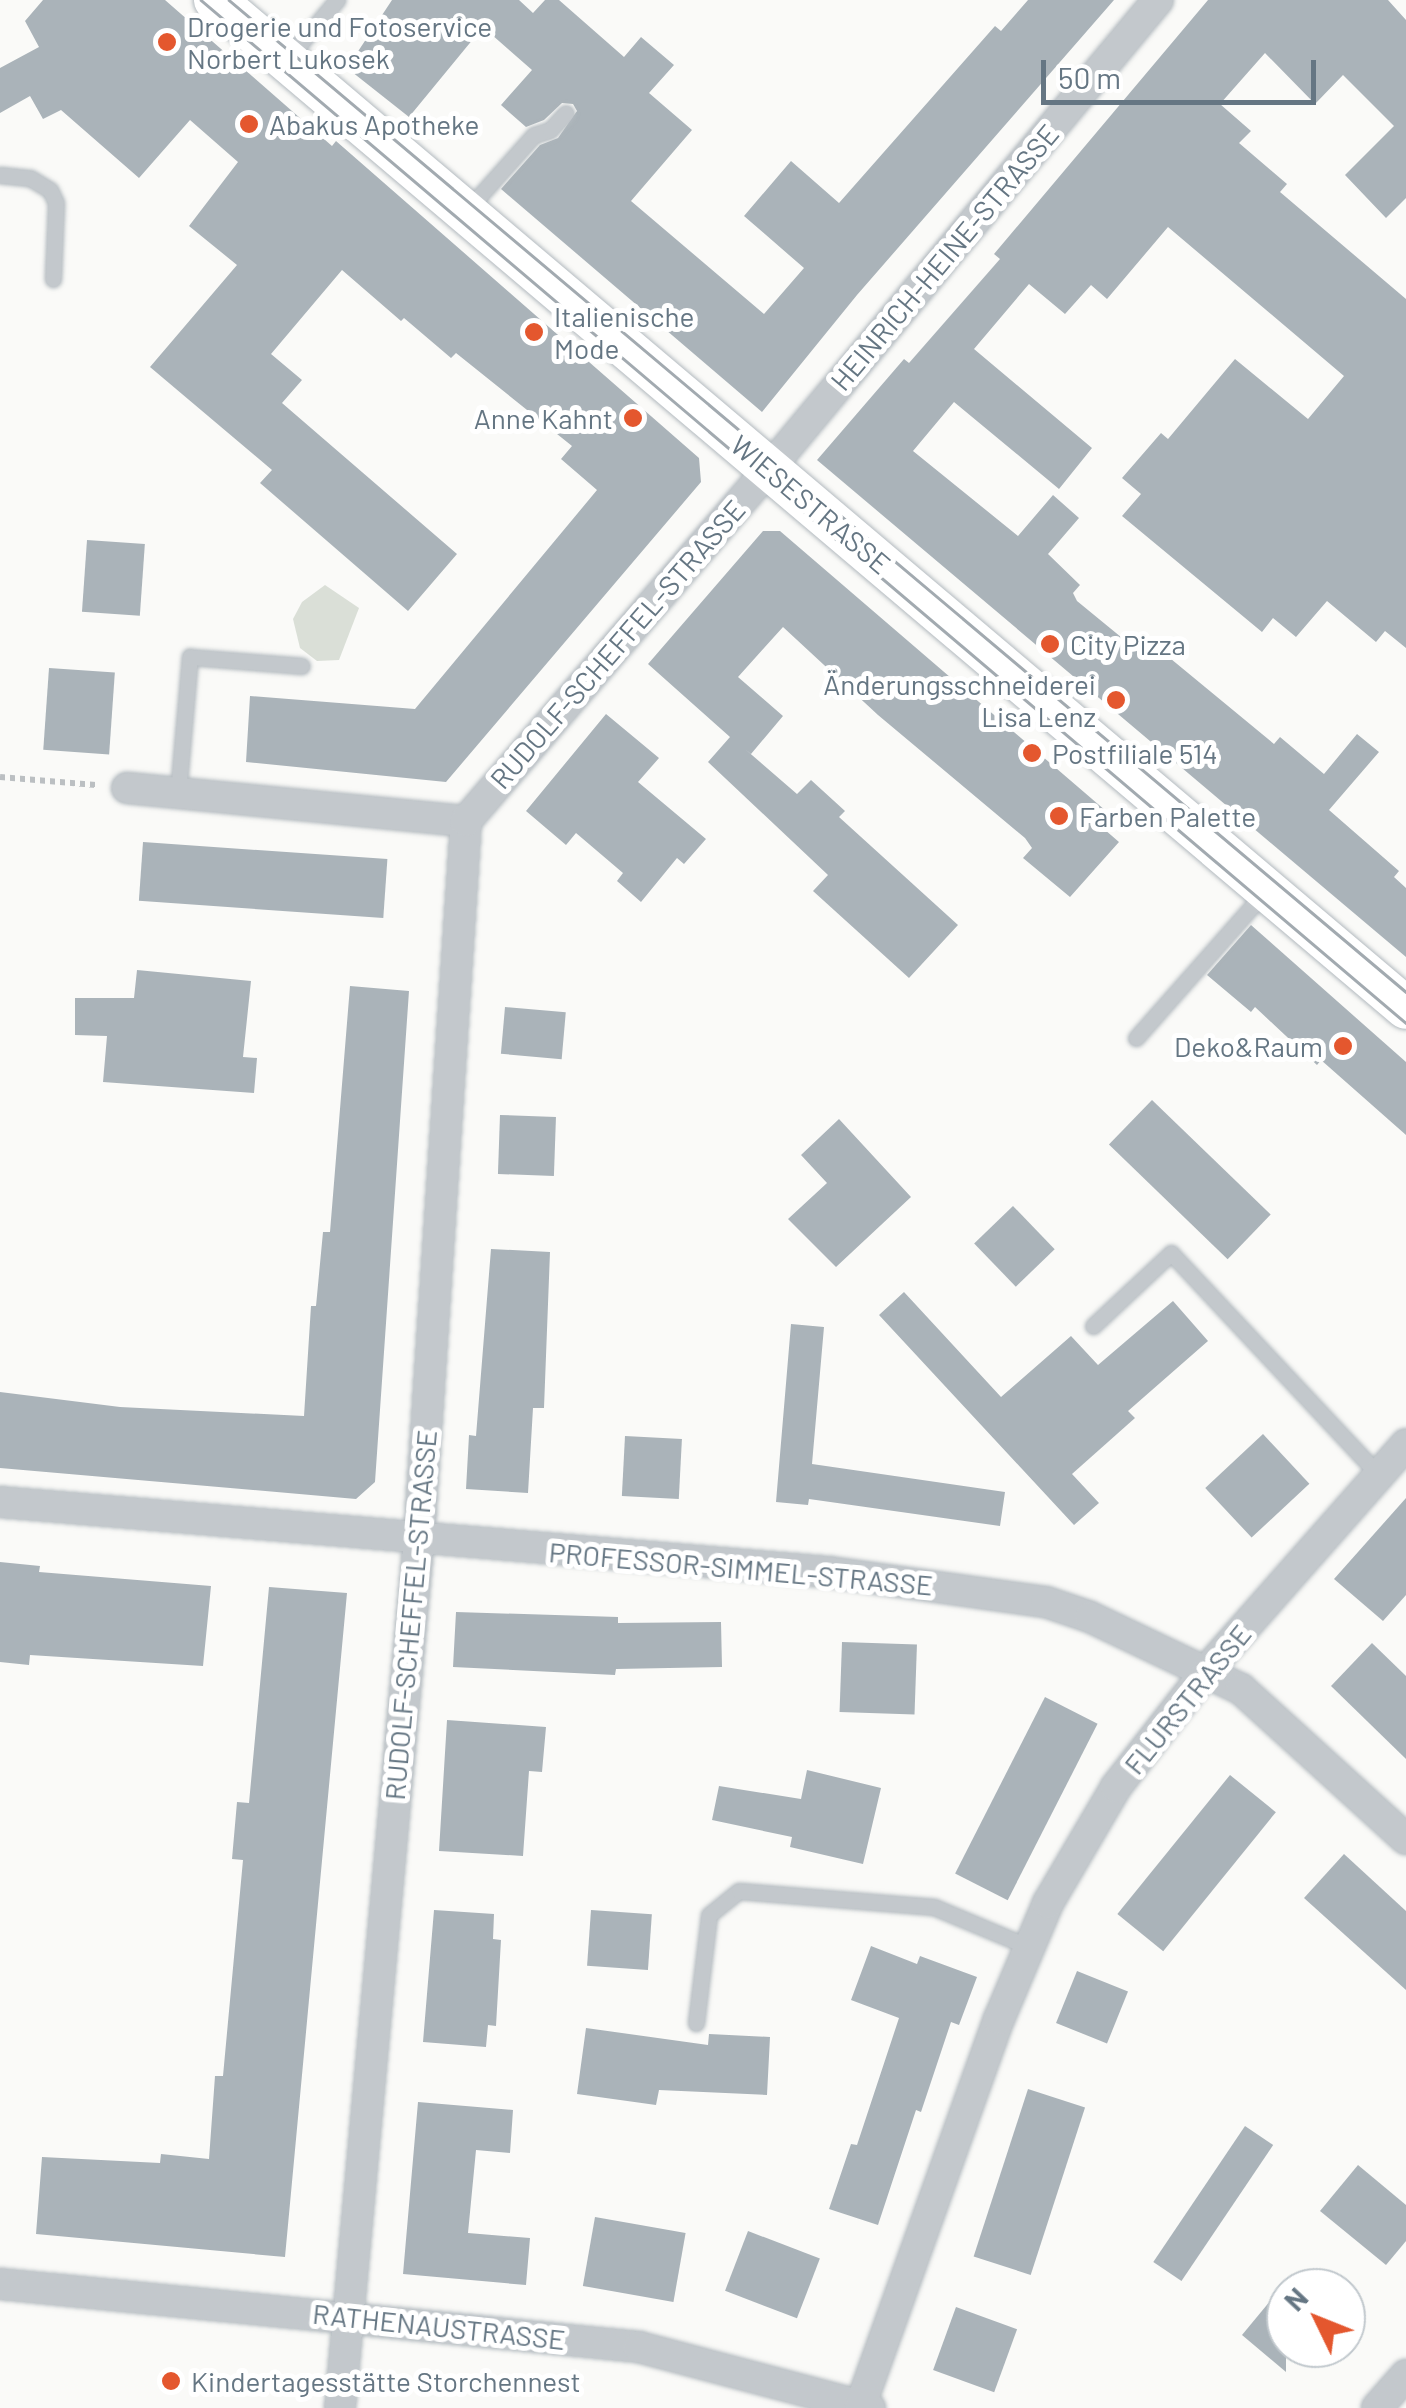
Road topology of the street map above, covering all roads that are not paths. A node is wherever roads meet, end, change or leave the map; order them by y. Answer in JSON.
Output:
{"nodes":[{"id":1,"x":215,"y":0,"type":"edge"},
{"id":2,"x":337,"y":0,"type":"edge"},
{"id":3,"x":1158,"y":0,"type":"edge"},
{"id":4,"x":286,"y":60,"type":"junction"},
{"id":5,"x":566,"y":112,"type":"dead end"},
{"id":6,"x":0,"y":175,"type":"edge"},
{"id":7,"x":466,"y":212,"type":"junction"},
{"id":8,"x":53,"y":278,"type":"dead end"},
{"id":9,"x":769,"y":468,"type":"junction"},
{"id":10,"x":302,"y":666,"type":"dead end"},
{"id":11,"x":127,"y":788,"type":"road end"},
{"id":12,"x":178,"y":792,"type":"junction"},
{"id":13,"x":466,"y":821,"type":"junction"},
{"id":14,"x":1267,"y":890,"type":"junction"},
{"id":15,"x":1406,"y":1008,"type":"edge"},
{"id":16,"x":1136,"y":1038,"type":"dead end"},
{"id":17,"x":1093,"y":1326,"type":"dead end"},
{"id":18,"x":1406,"y":1444,"type":"edge"},
{"id":19,"x":1379,"y":1475,"type":"junction"},
{"id":20,"x":0,"y":1502,"type":"edge"},
{"id":21,"x":418,"y":1538,"type":"junction"},
{"id":22,"x":1207,"y":1670,"type":"junction"},
{"id":23,"x":1406,"y":1839,"type":"edge"},
{"id":24,"x":1029,"y":1947,"type":"junction"},
{"id":25,"x":696,"y":2023,"type":"dead end"},
{"id":26,"x":0,"y":2284,"type":"edge"},
{"id":27,"x":346,"y":2316,"type":"junction"},
{"id":28,"x":1406,"y":2375,"type":"edge"},
{"id":29,"x":865,"y":2406,"type":"edge"},
{"id":30,"x":340,"y":2408,"type":"edge"},
{"id":31,"x":1376,"y":2408,"type":"edge"}],
"edges":[{"from":1,"to":4,"type":"street","name":"WIESESTRASSE"},
{"from":2,"to":4,"type":"lane"},
{"from":3,"to":9,"type":"street","name":"HEINRICH-HEINE-STRASSE"},
{"from":4,"to":7,"type":"street","name":"WIESESTRASSE"},
{"from":5,"to":7,"type":"lane"},
{"from":6,"to":8,"type":"lane"},
{"from":7,"to":9,"type":"street","name":"WIESESTRASSE"},
{"from":9,"to":13,"type":"street","name":"RUDOLF-SCHEFFEL-STRASSE"},
{"from":9,"to":14,"type":"street","name":"WIESESTRASSE"},
{"from":10,"to":12,"type":"lane"},
{"from":11,"to":12,"type":"street"},
{"from":12,"to":13,"type":"street"},
{"from":13,"to":21,"type":"street","name":"RUDOLF-SCHEFFEL-STRASSE"},
{"from":14,"to":15,"type":"street","name":"WIESESTRASSE"},
{"from":14,"to":16,"type":"lane"},
{"from":17,"to":19,"type":"lane"},
{"from":18,"to":19,"type":"street","name":"FLURSTRASSE"},
{"from":19,"to":22,"type":"street","name":"FLURSTRASSE"},
{"from":20,"to":21,"type":"street","name":"PROFESSOR-SIMMEL-STRASSE"},
{"from":21,"to":22,"type":"street","name":"PROFESSOR-SIMMEL-STRASSE"},
{"from":21,"to":27,"type":"street","name":"RUDOLF-SCHEFFEL-STRASSE"},
{"from":22,"to":23,"type":"street","name":"PROFESSOR-SIMMEL-STRASSE"},
{"from":22,"to":24,"type":"street","name":"FLURSTRASSE"},
{"from":24,"to":25,"type":"lane"},
{"from":24,"to":29,"type":"street","name":"FLURSTRASSE"},
{"from":26,"to":27,"type":"street","name":"RATHENAUSTRASSE"},
{"from":27,"to":29,"type":"street","name":"RATHENAUSTRASSE"},
{"from":27,"to":30,"type":"street","name":"RUDOLF-SCHEFFEL-STRASSE"},
{"from":28,"to":31,"type":"street"}]}
